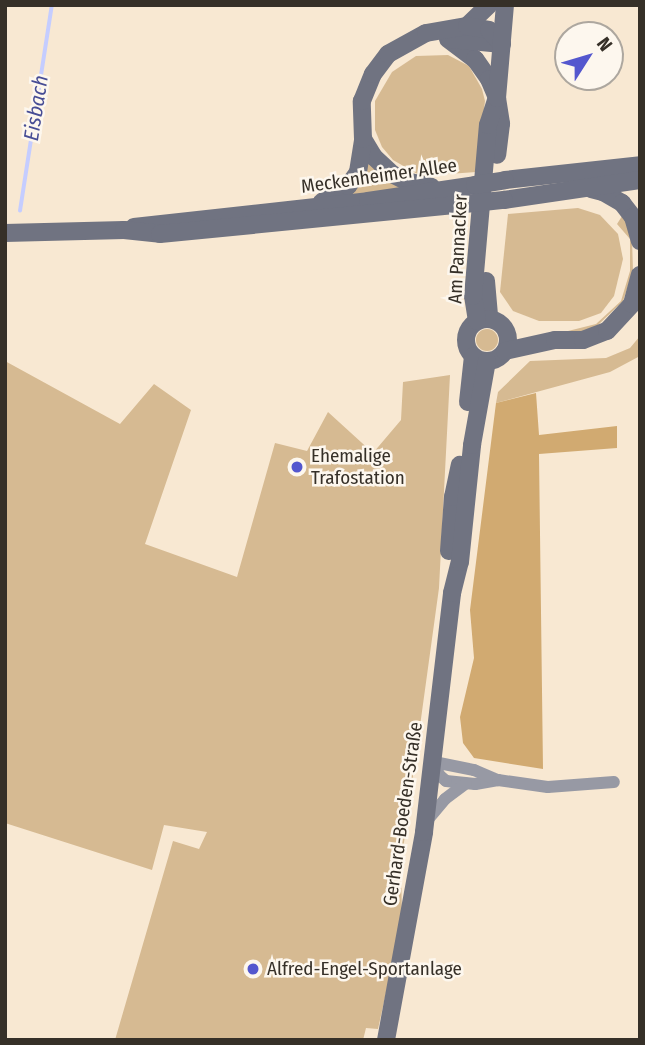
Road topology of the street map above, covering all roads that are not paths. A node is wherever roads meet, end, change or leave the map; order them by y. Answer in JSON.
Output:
{"nodes":[{"id":1,"x":489,"y":5,"type":"edge"},
{"id":2,"x":505,"y":5,"type":"edge"},
{"id":3,"x":467,"y":26,"type":"junction"},
{"id":4,"x":448,"y":39,"type":"junction"},
{"id":5,"x":412,"y":40,"type":"junction"},
{"id":6,"x":502,"y":44,"type":"junction"},
{"id":7,"x":497,"y":98,"type":"junction"},
{"id":8,"x":363,"y":139,"type":"junction"},
{"id":9,"x":640,"y":165,"type":"edge"},
{"id":10,"x":640,"y":180,"type":"edge"},
{"id":11,"x":587,"y":188,"type":"junction"},
{"id":12,"x":469,"y":191,"type":"junction"},
{"id":13,"x":313,"y":207,"type":"junction"},
{"id":14,"x":124,"y":230,"type":"junction"},
{"id":15,"x":5,"y":233,"type":"edge"},
{"id":16,"x":640,"y":243,"type":"edge"},
{"id":17,"x":640,"y":275,"type":"edge"},
{"id":18,"x":483,"y":320,"type":"junction"},
{"id":19,"x":505,"y":330,"type":"junction"},
{"id":20,"x":555,"y":341,"type":"junction"},
{"id":21,"x":505,"y":351,"type":"junction"},
{"id":22,"x":480,"y":359,"type":"junction"},
{"id":23,"x":434,"y":762,"type":"junction"},
{"id":24,"x":498,"y":780,"type":"junction"},
{"id":25,"x":614,"y":782,"type":"dead end"},
{"id":26,"x":466,"y":783,"type":"junction"},
{"id":27,"x":425,"y":824,"type":"junction"},
{"id":28,"x":386,"y":1040,"type":"edge"}],
"edges":[{"from":1,"to":3,"type":"main road"},
{"from":2,"to":6,"type":"main road","name":"Am Pannacker"},
{"from":3,"to":5,"type":"main road"},
{"from":3,"to":6,"type":"main road"},
{"from":4,"to":5,"type":"main road"},
{"from":4,"to":6,"type":"main road"},
{"from":4,"to":7,"type":"main road"},
{"from":5,"to":8,"type":"main road"},
{"from":6,"to":7,"type":"main road","name":"Am Pannacker"},
{"from":7,"to":18,"type":"main road","name":"Am Pannacker"},
{"from":8,"to":12,"type":"main road"},
{"from":8,"to":13,"type":"main road"},
{"from":9,"to":12,"type":"main road","name":"Meckenheimer Allee","bridge":true},
{"from":10,"to":11,"type":"main road","name":"Meckenheimer Allee"},
{"from":11,"to":12,"type":"main road","name":"Meckenheimer Allee","bridge":true},
{"from":11,"to":16,"type":"main road"},
{"from":12,"to":13,"type":"main road","name":"Meckenheimer Allee"},
{"from":12,"to":14,"type":"main road","name":"Meckenheimer Allee"},
{"from":13,"to":14,"type":"main road","name":"Meckenheimer Allee"},
{"from":14,"to":15,"type":"main road","name":"Meckenheimer Allee"},
{"from":17,"to":20,"type":"main road"},
{"from":18,"to":19,"type":"main road"},
{"from":18,"to":22,"type":"main road","name":"Gerhard-Boeden-Straße"},
{"from":19,"to":20,"type":"main road"},
{"from":19,"to":21,"type":"main road"},
{"from":20,"to":21,"type":"main road"},
{"from":21,"to":22,"type":"main road"},
{"from":22,"to":23,"type":"main road","name":"Gerhard-Boeden-Straße"},
{"from":23,"to":24,"type":"street"},
{"from":23,"to":26,"type":"street"},
{"from":23,"to":27,"type":"main road","name":"Gerhard-Boeden-Straße"},
{"from":24,"to":25,"type":"street"},
{"from":24,"to":26,"type":"street"},
{"from":26,"to":27,"type":"street"},
{"from":27,"to":28,"type":"main road","name":"Gerhard-Boeden-Straße"}]}
